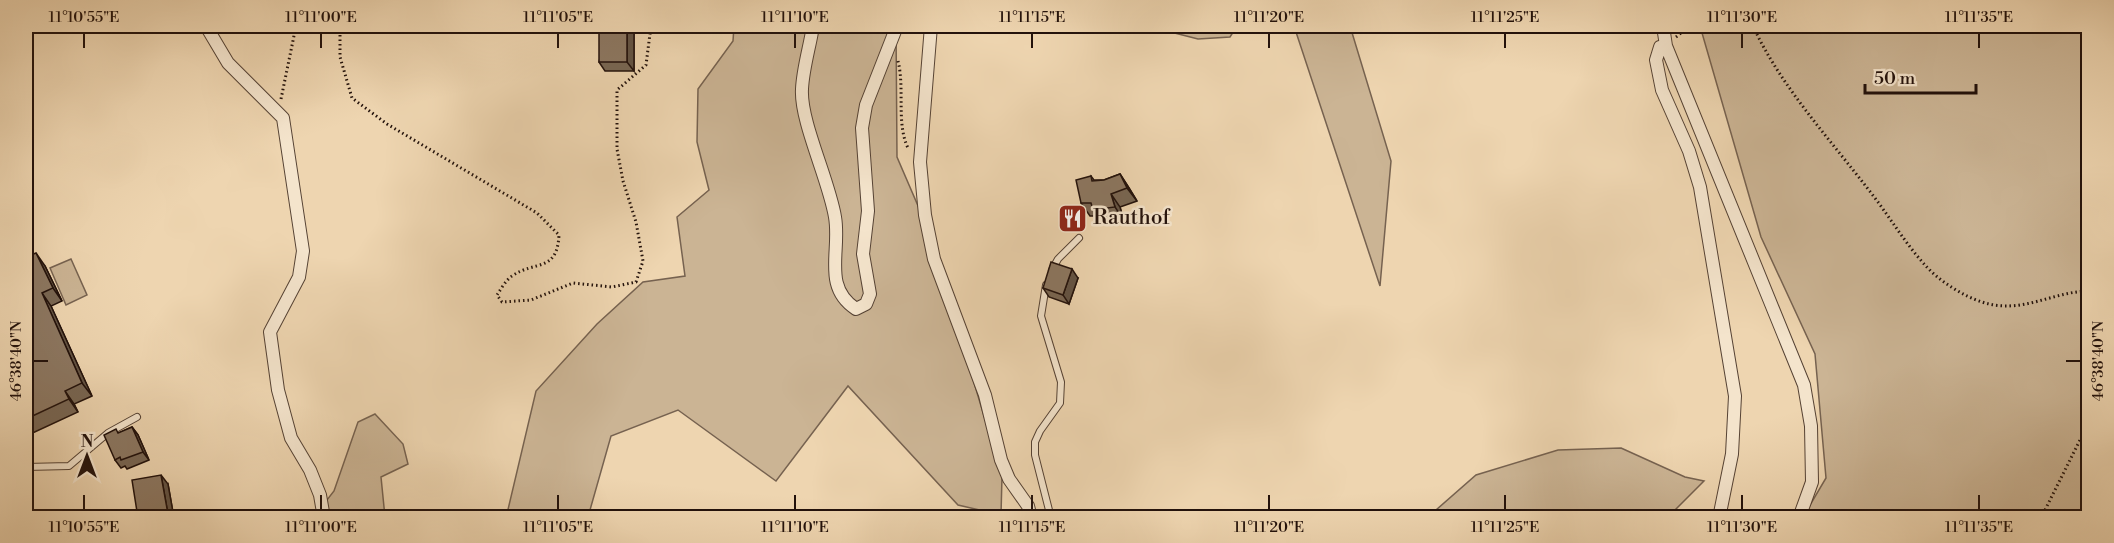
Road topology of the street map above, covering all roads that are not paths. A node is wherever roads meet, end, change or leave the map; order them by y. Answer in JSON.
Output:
{"nodes":[{"id":1,"x":206,"y":26,"type":"edge"},
{"id":2,"x":813,"y":26,"type":"edge"},
{"id":3,"x":897,"y":26,"type":"edge"},
{"id":4,"x":932,"y":26,"type":"edge"},
{"id":5,"x":1663,"y":26,"type":"edge"},
{"id":6,"x":1666,"y":46,"type":"junction"},
{"id":7,"x":1080,"y":238,"type":"dead end"},
{"id":8,"x":137,"y":417,"type":"dead end"},
{"id":9,"x":26,"y":467,"type":"edge"},
{"id":10,"x":324,"y":518,"type":"edge"},
{"id":11,"x":1031,"y":518,"type":"edge"},
{"id":12,"x":1051,"y":518,"type":"edge"},
{"id":13,"x":1719,"y":518,"type":"edge"},
{"id":14,"x":1799,"y":518,"type":"edge"}],
"edges":[{"from":1,"to":10,"type":"street"},
{"from":2,"to":3,"type":"street"},
{"from":4,"to":11,"type":"street"},
{"from":5,"to":6,"type":"street"},
{"from":6,"to":13,"type":"street"},
{"from":6,"to":14,"type":"street"},
{"from":7,"to":12,"type":"lane"},
{"from":8,"to":9,"type":"lane"}]}
